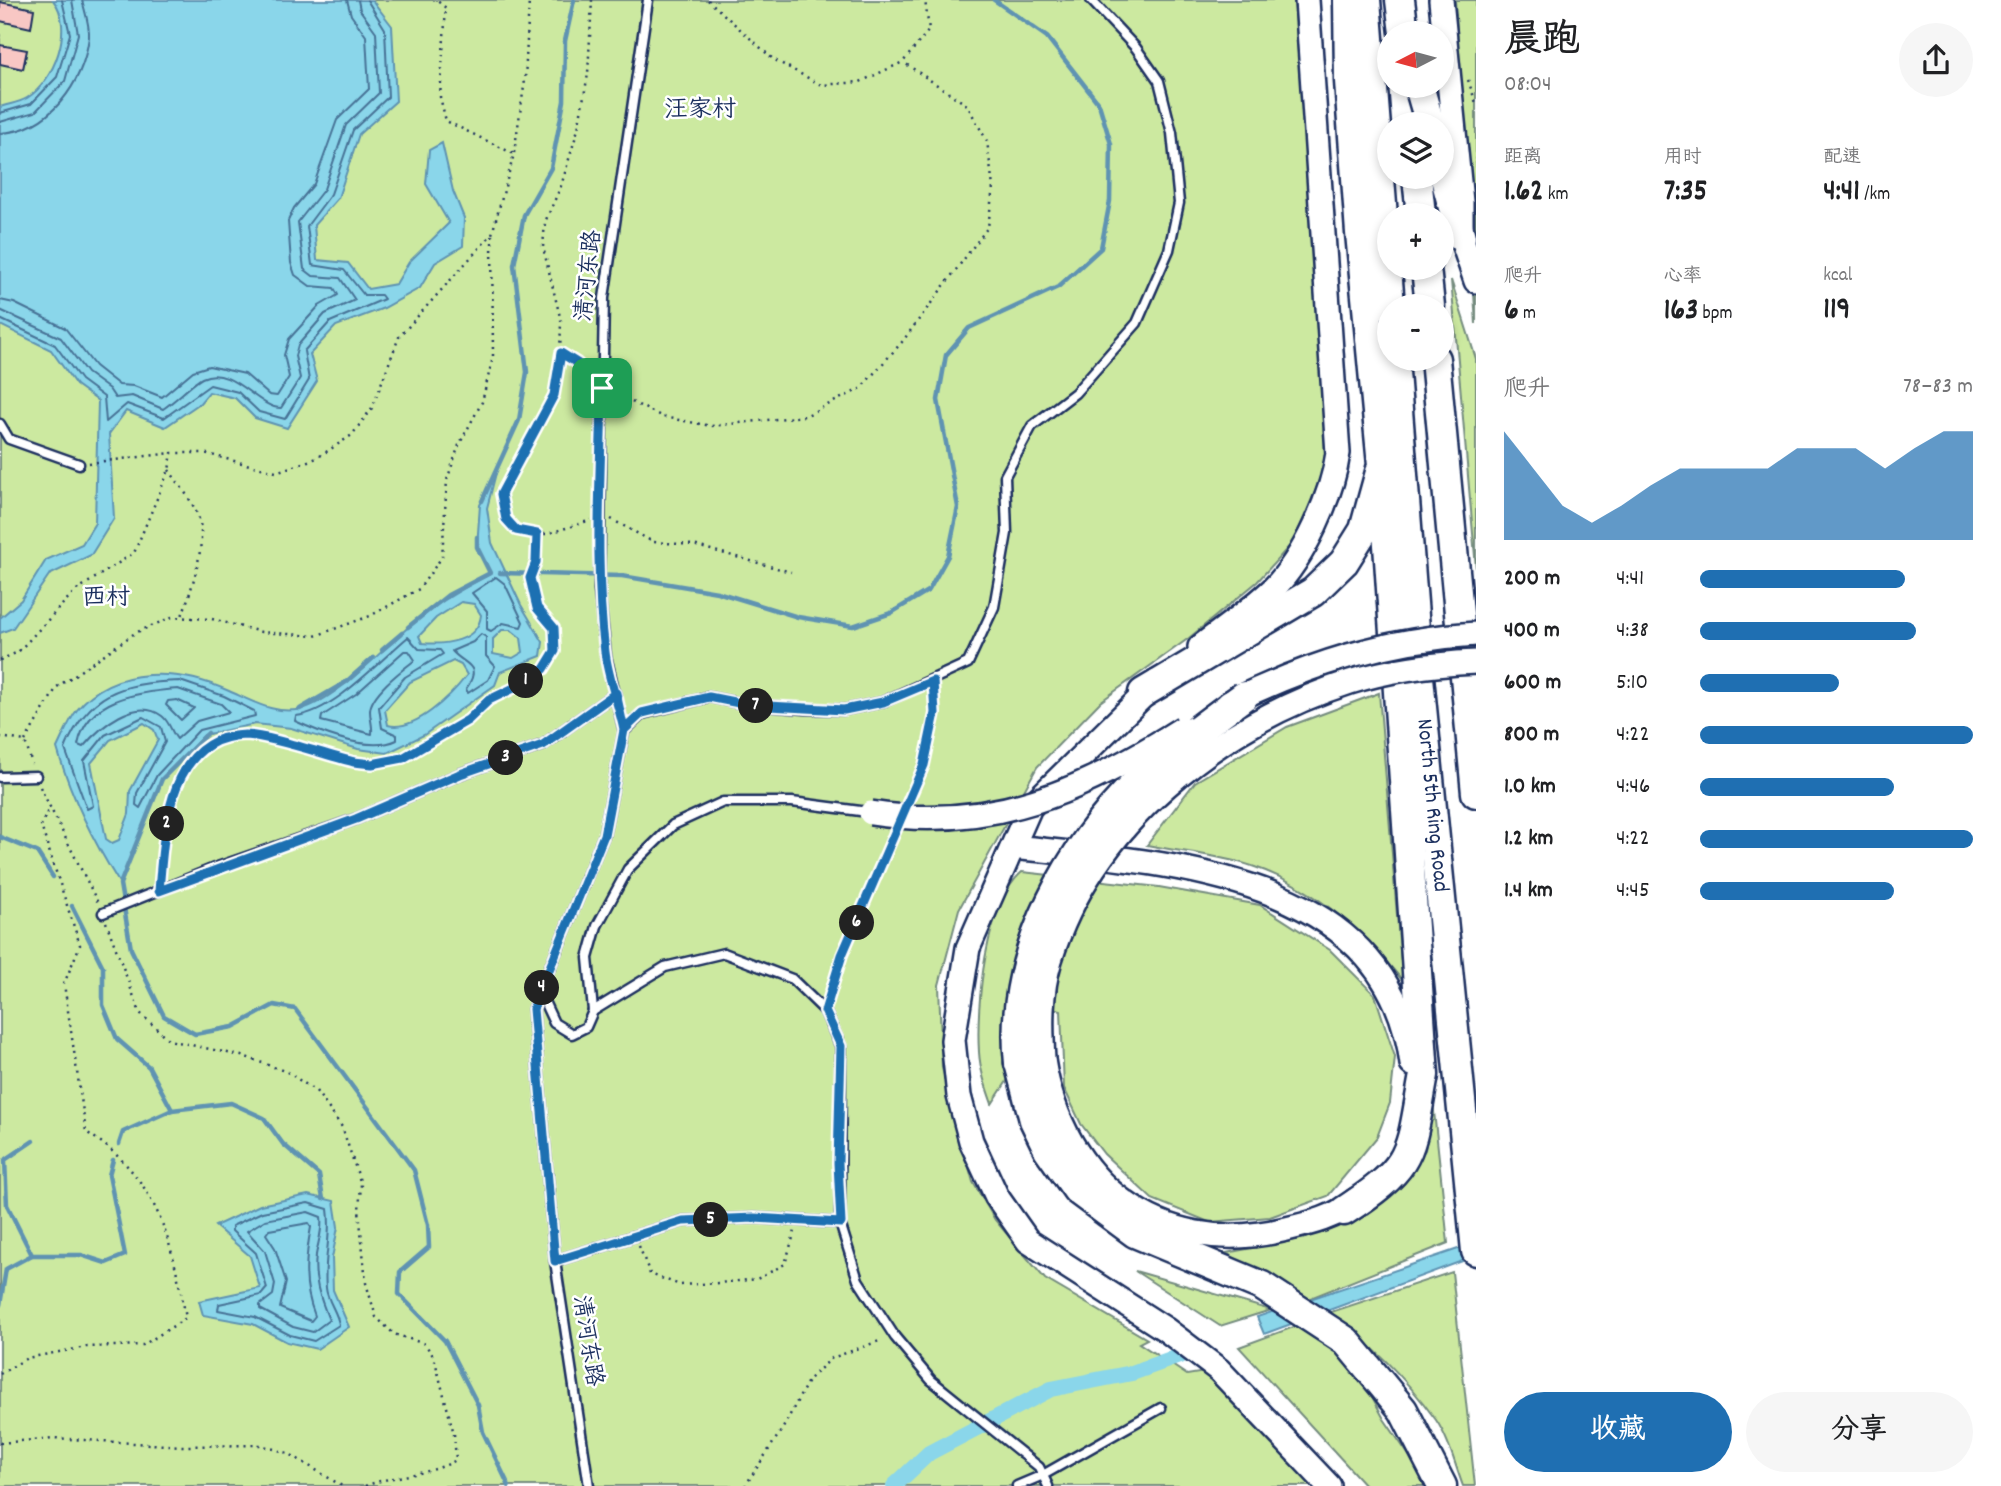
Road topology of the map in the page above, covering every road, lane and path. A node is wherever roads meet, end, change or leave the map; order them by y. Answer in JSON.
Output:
{"nodes":[{"id":1,"x":436,"y":0,"type":"edge"},
{"id":2,"x":529,"y":0,"type":"edge"},
{"id":3,"x":592,"y":0,"type":"edge"},
{"id":4,"x":648,"y":0,"type":"edge"},
{"id":5,"x":708,"y":0,"type":"edge"},
{"id":6,"x":925,"y":0,"type":"edge"},
{"id":7,"x":1091,"y":0,"type":"edge"},
{"id":8,"x":1307,"y":0,"type":"edge"},
{"id":9,"x":1348,"y":0,"type":"edge"},
{"id":10,"x":1366,"y":0,"type":"edge"},
{"id":11,"x":1400,"y":0,"type":"edge"},
{"id":12,"x":1441,"y":0,"type":"edge"},
{"id":13,"x":1403,"y":21,"type":"edge"},
{"id":14,"x":902,"y":62,"type":"junction"},
{"id":15,"x":514,"y":154,"type":"junction"},
{"id":16,"x":1448,"y":189,"type":"edge"},
{"id":17,"x":492,"y":234,"type":"junction"},
{"id":18,"x":1461,"y":237,"type":"junction"},
{"id":19,"x":1476,"y":281,"type":"edge"},
{"id":20,"x":1389,"y":294,"type":"edge"},
{"id":21,"x":561,"y":353,"type":"junction"},
{"id":22,"x":1395,"y":371,"type":"edge"},
{"id":23,"x":1436,"y":371,"type":"edge"},
{"id":24,"x":602,"y":388,"type":"junction"},
{"id":25,"x":0,"y":424,"type":"edge"},
{"id":26,"x":172,"y":453,"type":"junction"},
{"id":27,"x":79,"y":464,"type":"joint"},
{"id":28,"x":1382,"y":465,"type":"junction"},
{"id":29,"x":169,"y":470,"type":"junction"},
{"id":30,"x":600,"y":517,"type":"junction"},
{"id":31,"x":537,"y":534,"type":"junction"},
{"id":32,"x":791,"y":572,"type":"dead end"},
{"id":33,"x":172,"y":617,"type":"junction"},
{"id":34,"x":1476,"y":634,"type":"edge"},
{"id":35,"x":0,"y":660,"type":"edge"},
{"id":36,"x":1476,"y":662,"type":"edge"},
{"id":37,"x":933,"y":681,"type":"junction"},
{"id":38,"x":616,"y":693,"type":"junction"},
{"id":39,"x":1143,"y":693,"type":"junction"},
{"id":40,"x":1244,"y":696,"type":"junction"},
{"id":41,"x":624,"y":730,"type":"junction"},
{"id":42,"x":0,"y":737,"type":"edge"},
{"id":43,"x":25,"y":741,"type":"junction"},
{"id":44,"x":36,"y":776,"type":"junction"},
{"id":45,"x":0,"y":777,"type":"edge"},
{"id":46,"x":1476,"y":793,"type":"edge"},
{"id":47,"x":908,"y":801,"type":"dead end"},
{"id":48,"x":48,"y":808,"type":"junction"},
{"id":49,"x":871,"y":813,"type":"joint"},
{"id":50,"x":897,"y":824,"type":"dead end"},
{"id":51,"x":1013,"y":847,"type":"junction"},
{"id":52,"x":159,"y":891,"type":"junction"},
{"id":53,"x":103,"y":913,"type":"junction"},
{"id":54,"x":540,"y":993,"type":"junction"},
{"id":55,"x":593,"y":1011,"type":"junction"},
{"id":56,"x":825,"y":1011,"type":"junction"},
{"id":57,"x":1031,"y":1062,"type":"junction"},
{"id":58,"x":1344,"y":1211,"type":"junction"},
{"id":59,"x":798,"y":1221,"type":"junction"},
{"id":60,"x":841,"y":1223,"type":"junction"},
{"id":61,"x":635,"y":1236,"type":"junction"},
{"id":62,"x":1475,"y":1240,"type":"edge"},
{"id":63,"x":555,"y":1261,"type":"junction"},
{"id":64,"x":895,"y":1337,"type":"junction"},
{"id":65,"x":0,"y":1374,"type":"edge"},
{"id":66,"x":1161,"y":1408,"type":"dead end"},
{"id":67,"x":0,"y":1443,"type":"edge"},
{"id":68,"x":1041,"y":1471,"type":"junction"},
{"id":69,"x":342,"y":1486,"type":"edge"},
{"id":70,"x":365,"y":1486,"type":"edge"},
{"id":71,"x":589,"y":1486,"type":"edge"},
{"id":72,"x":745,"y":1486,"type":"edge"},
{"id":73,"x":1017,"y":1486,"type":"edge"},
{"id":74,"x":1048,"y":1486,"type":"edge"},
{"id":75,"x":1329,"y":1486,"type":"edge"},
{"id":76,"x":1442,"y":1486,"type":"edge"}],
"edges":[{"from":1,"to":15,"type":"path"},
{"from":2,"to":15,"type":"path"},
{"from":3,"to":21,"type":"path"},
{"from":4,"to":24,"type":"lane","name":"清河东路"},
{"from":5,"to":14,"type":"path"},
{"from":6,"to":14,"type":"path"},
{"from":7,"to":37,"type":"lane"},
{"from":8,"to":39,"type":"main road"},
{"from":9,"to":28,"type":"highway"},
{"from":10,"to":20,"type":"highway"},
{"from":11,"to":13,"type":"highway"},
{"from":12,"to":18,"type":"main road"},
{"from":14,"to":24,"type":"path"},
{"from":15,"to":17,"type":"path"},
{"from":16,"to":18,"type":"highway"},
{"from":17,"to":26,"type":"path"},
{"from":17,"to":33,"type":"path"},
{"from":18,"to":19,"type":"main road"},
{"from":21,"to":24,"type":"path"},
{"from":21,"to":31,"type":"path"},
{"from":22,"to":62,"type":"highway","name":"North 5th Ring Road"},
{"from":23,"to":46,"type":"highway","name":"North 5th Ring Road"},
{"from":24,"to":30,"type":"lane","name":"清河东路"},
{"from":25,"to":27,"type":"lane"},
{"from":26,"to":27,"type":"path"},
{"from":26,"to":29,"type":"path"},
{"from":28,"to":39,"type":"highway"},
{"from":28,"to":58,"type":"highway"},
{"from":29,"to":33,"type":"path"},
{"from":29,"to":35,"type":"path"},
{"from":30,"to":31,"type":"path"},
{"from":30,"to":32,"type":"path"},
{"from":30,"to":38,"type":"lane","name":"清河东路"},
{"from":31,"to":52,"type":"path"},
{"from":33,"to":43,"type":"path"},
{"from":34,"to":40,"type":"main road","bridge":true},
{"from":36,"to":57,"type":"main road","bridge":true},
{"from":37,"to":41,"type":"lane"},
{"from":37,"to":47,"type":"path"},
{"from":38,"to":41,"type":"lane","name":"清河东路"},
{"from":38,"to":52,"type":"lane"},
{"from":39,"to":51,"type":"main road"},
{"from":40,"to":49,"type":"main road","bridge":true},
{"from":40,"to":57,"type":"highway","bridge":true},
{"from":41,"to":54,"type":"lane","name":"清河东路"},
{"from":42,"to":43,"type":"path"},
{"from":43,"to":44,"type":"path"},
{"from":44,"to":45,"type":"lane"},
{"from":44,"to":48,"type":"path"},
{"from":48,"to":53,"type":"path"},
{"from":48,"to":65,"type":"path"},
{"from":49,"to":55,"type":"lane"},
{"from":50,"to":56,"type":"path"},
{"from":51,"to":58,"type":"main road"},
{"from":51,"to":75,"type":"main road"},
{"from":52,"to":53,"type":"lane"},
{"from":53,"to":70,"type":"path"},
{"from":54,"to":55,"type":"lane"},
{"from":54,"to":63,"type":"lane","name":"清河东路"},
{"from":55,"to":56,"type":"lane"},
{"from":56,"to":60,"type":"lane"},
{"from":57,"to":58,"type":"main road"},
{"from":57,"to":76,"type":"highway"},
{"from":59,"to":60,"type":"lane"},
{"from":59,"to":61,"type":"lane"},
{"from":59,"to":61,"type":"path"},
{"from":60,"to":64,"type":"lane"},
{"from":61,"to":63,"type":"lane"},
{"from":63,"to":71,"type":"lane","name":"清河东路"},
{"from":64,"to":68,"type":"lane"},
{"from":64,"to":72,"type":"path"},
{"from":66,"to":68,"type":"lane"},
{"from":67,"to":69,"type":"path"},
{"from":68,"to":73,"type":"lane"},
{"from":68,"to":74,"type":"lane"}]}
